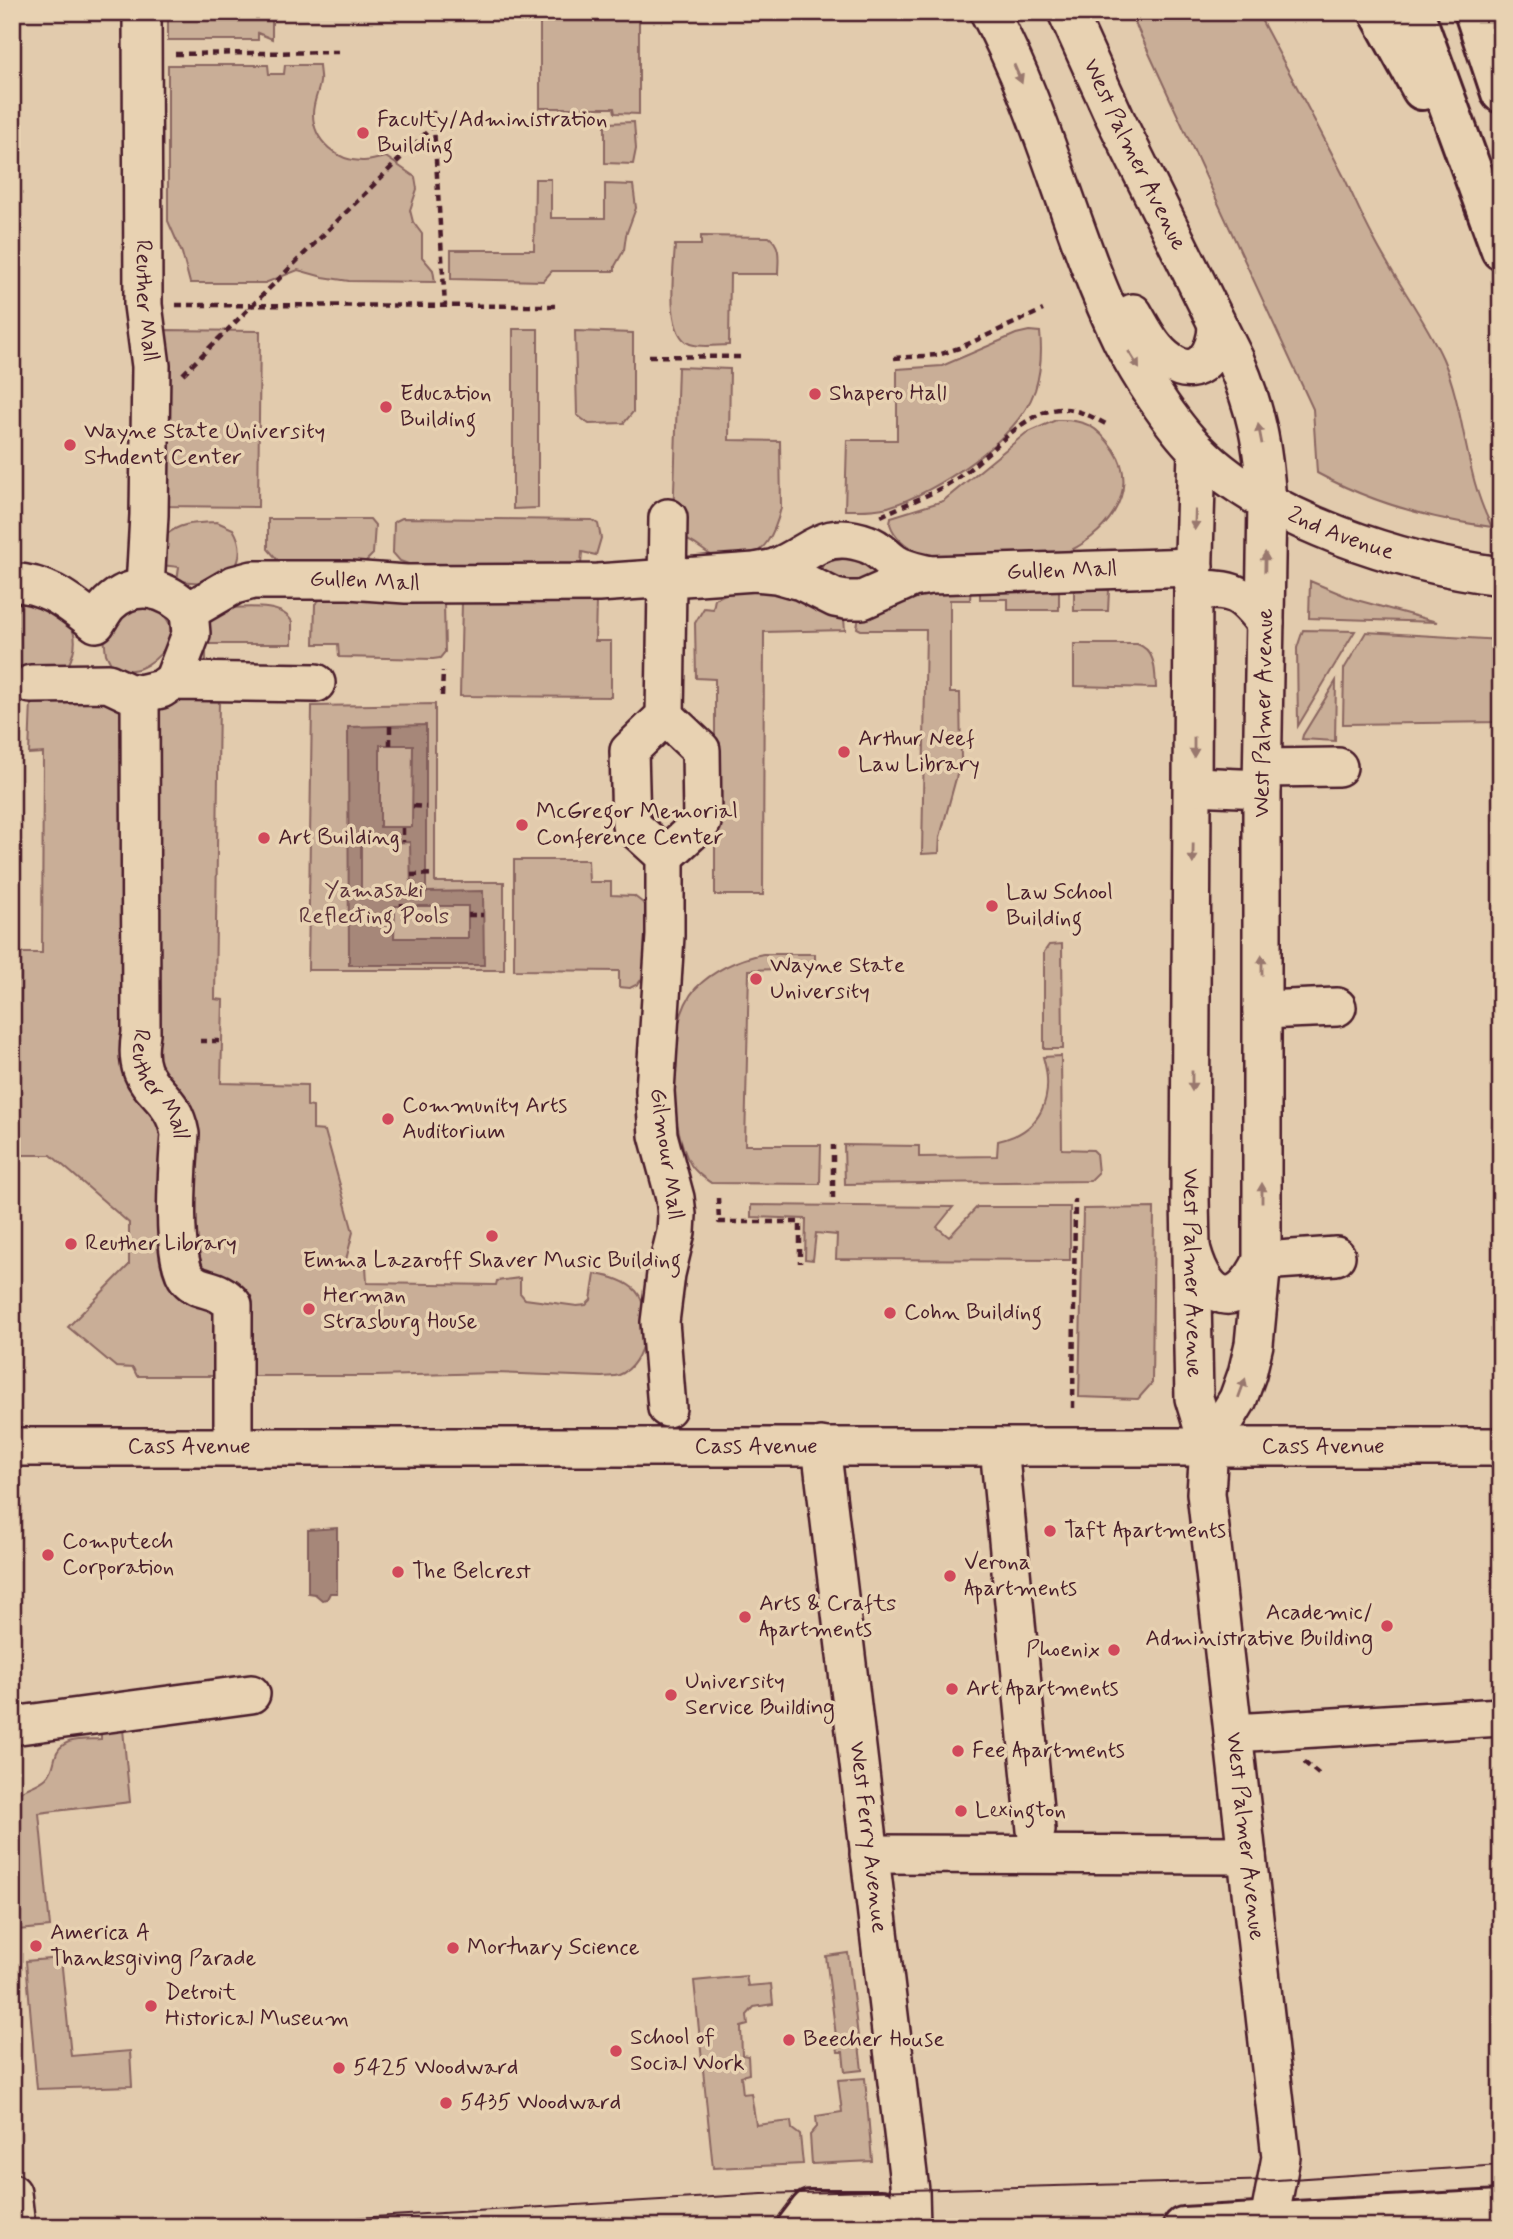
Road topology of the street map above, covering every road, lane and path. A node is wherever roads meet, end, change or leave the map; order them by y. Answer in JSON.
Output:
{"nodes":[{"id":1,"x":142,"y":12,"type":"edge"},
{"id":2,"x":989,"y":12,"type":"edge"},
{"id":3,"x":1067,"y":12,"type":"edge"},
{"id":4,"x":1380,"y":12,"type":"edge"},
{"id":5,"x":1414,"y":12,"type":"edge"},
{"id":6,"x":1474,"y":12,"type":"edge"},
{"id":7,"x":338,"y":52,"type":"dead end"},
{"id":8,"x":143,"y":54,"type":"junction"},
{"id":9,"x":1501,"y":93,"type":"edge"},
{"id":10,"x":433,"y":111,"type":"dead end"},
{"id":11,"x":433,"y":127,"type":"junction"},
{"id":12,"x":1060,"y":184,"type":"junction"},
{"id":13,"x":1481,"y":201,"type":"junction"},
{"id":14,"x":1501,"y":250,"type":"edge"},
{"id":15,"x":143,"y":305,"type":"junction"},
{"id":16,"x":253,"y":305,"type":"junction"},
{"id":17,"x":445,"y":306,"type":"junction"},
{"id":18,"x":560,"y":306,"type":"dead end"},
{"id":19,"x":1043,"y":310,"type":"dead end"},
{"id":20,"x":1217,"y":326,"type":"junction"},
{"id":21,"x":649,"y":356,"type":"dead end"},
{"id":22,"x":743,"y":357,"type":"dead end"},
{"id":23,"x":894,"y":358,"type":"dead end"},
{"id":24,"x":150,"y":407,"type":"junction"},
{"id":25,"x":1108,"y":425,"type":"dead end"},
{"id":26,"x":1198,"y":451,"type":"junction"},
{"id":27,"x":1267,"y":502,"type":"junction"},
{"id":28,"x":668,"y":518,"type":"dead end"},
{"id":29,"x":848,"y":538,"type":"junction"},
{"id":30,"x":755,"y":572,"type":"junction"},
{"id":31,"x":930,"y":575,"type":"junction"},
{"id":32,"x":1501,"y":576,"type":"edge"},
{"id":33,"x":668,"y":578,"type":"junction"},
{"id":34,"x":1194,"y":578,"type":"junction"},
{"id":35,"x":12,"y":582,"type":"edge"},
{"id":36,"x":145,"y":588,"type":"junction"},
{"id":37,"x":189,"y":611,"type":"junction"},
{"id":38,"x":1265,"y":622,"type":"junction"},
{"id":39,"x":96,"y":623,"type":"junction"},
{"id":40,"x":443,"y":670,"type":"dead end"},
{"id":41,"x":316,"y":683,"type":"dead end"},
{"id":42,"x":31,"y":684,"type":"dead end"},
{"id":43,"x":140,"y":686,"type":"junction"},
{"id":44,"x":442,"y":696,"type":"dead end"},
{"id":45,"x":665,"y":716,"type":"junction"},
{"id":46,"x":390,"y":726,"type":"dead end"},
{"id":47,"x":390,"y":745,"type":"dead end"},
{"id":48,"x":1338,"y":766,"type":"dead end"},
{"id":49,"x":1263,"y":778,"type":"junction"},
{"id":50,"x":1194,"y":786,"type":"junction"},
{"id":51,"x":413,"y":806,"type":"dead end"},
{"id":52,"x":426,"y":807,"type":"dead end"},
{"id":53,"x":403,"y":828,"type":"dead end"},
{"id":54,"x":403,"y":842,"type":"dead end"},
{"id":55,"x":665,"y":856,"type":"junction"},
{"id":56,"x":435,"y":874,"type":"dead end"},
{"id":57,"x":411,"y":875,"type":"dead end"},
{"id":58,"x":402,"y":891,"type":"dead end"},
{"id":59,"x":402,"y":906,"type":"dead end"},
{"id":60,"x":468,"y":915,"type":"dead end"},
{"id":61,"x":483,"y":915,"type":"dead end"},
{"id":62,"x":1337,"y":1007,"type":"dead end"},
{"id":63,"x":1262,"y":1010,"type":"junction"},
{"id":64,"x":200,"y":1041,"type":"dead end"},
{"id":65,"x":222,"y":1041,"type":"dead end"},
{"id":66,"x":833,"y":1145,"type":"dead end"},
{"id":67,"x":718,"y":1198,"type":"dead end"},
{"id":68,"x":833,"y":1198,"type":"dead end"},
{"id":69,"x":1075,"y":1199,"type":"dead end"},
{"id":70,"x":1191,"y":1250,"type":"junction"},
{"id":71,"x":1335,"y":1256,"type":"dead end"},
{"id":72,"x":1262,"y":1261,"type":"junction"},
{"id":73,"x":800,"y":1263,"type":"dead end"},
{"id":74,"x":667,"y":1408,"type":"dead end"},
{"id":75,"x":1073,"y":1408,"type":"dead end"},
{"id":76,"x":233,"y":1445,"type":"junction"},
{"id":77,"x":821,"y":1446,"type":"junction"},
{"id":78,"x":12,"y":1447,"type":"edge"},
{"id":79,"x":999,"y":1447,"type":"junction"},
{"id":80,"x":1209,"y":1447,"type":"junction"},
{"id":81,"x":1501,"y":1447,"type":"edge"},
{"id":82,"x":251,"y":1694,"type":"dead end"},
{"id":83,"x":1501,"y":1717,"type":"edge"},
{"id":84,"x":12,"y":1726,"type":"edge"},
{"id":85,"x":1233,"y":1733,"type":"junction"},
{"id":86,"x":1036,"y":1830,"type":"dead end"},
{"id":87,"x":869,"y":1854,"type":"junction"},
{"id":88,"x":1247,"y":1855,"type":"junction"},
{"id":89,"x":12,"y":2193,"type":"edge"},
{"id":90,"x":1501,"y":2210,"type":"edge"},
{"id":91,"x":1268,"y":2225,"type":"edge"},
{"id":92,"x":16,"y":2227,"type":"edge"},
{"id":93,"x":797,"y":2227,"type":"edge"},
{"id":94,"x":902,"y":2227,"type":"edge"},
{"id":95,"x":911,"y":2227,"type":"edge"},
{"id":96,"x":1182,"y":2227,"type":"edge"}],
"edges":[{"from":1,"to":8,"type":"street","name":"Reuther Mall"},
{"from":2,"to":12,"type":"street","one_way":true},
{"from":3,"to":20,"type":"street","name":"West Palmer Avenue"},
{"from":4,"to":13,"type":"main road"},
{"from":5,"to":13,"type":"main road"},
{"from":6,"to":9,"type":"main road"},
{"from":7,"to":8,"type":"path"},
{"from":8,"to":15,"type":"street","name":"Reuther Mall"},
{"from":10,"to":11,"type":"path"},
{"from":11,"to":16,"type":"path"},
{"from":11,"to":17,"type":"path"},
{"from":12,"to":20,"type":"street"},
{"from":12,"to":26,"type":"street","one_way":true},
{"from":13,"to":14,"type":"main road"},
{"from":15,"to":16,"type":"path"},
{"from":15,"to":24,"type":"street","name":"Reuther Mall"},
{"from":16,"to":17,"type":"path"},
{"from":16,"to":24,"type":"path"},
{"from":17,"to":18,"type":"path"},
{"from":19,"to":23,"type":"path"},
{"from":27,"to":20,"type":"street","name":"West Palmer Avenue","one_way":true},
{"from":21,"to":22,"type":"path"},
{"from":24,"to":36,"type":"street","name":"Reuther Mall"},
{"from":25,"to":29,"type":"path"},
{"from":26,"to":27,"type":"street","name":"2nd Avenue"},
{"from":26,"to":34,"type":"street","name":"West Palmer Avenue","one_way":true},
{"from":27,"to":32,"type":"street","name":"2nd Avenue"},
{"from":38,"to":27,"type":"street","name":"West Palmer Avenue","one_way":true},
{"from":28,"to":33,"type":"street"},
{"from":29,"to":30,"type":"street","name":"Gullen Mall"},
{"from":29,"to":31,"type":"street","name":"Gullen Mall"},
{"from":30,"to":31,"type":"street","name":"Gullen Mall"},
{"from":30,"to":33,"type":"street","name":"Gullen Mall"},
{"from":31,"to":34,"type":"street","name":"Gullen Mall"},
{"from":33,"to":37,"type":"street","name":"Gullen Mall"},
{"from":33,"to":45,"type":"street"},
{"from":34,"to":38,"type":"street","name":"Gullen Mall"},
{"from":34,"to":50,"type":"street","name":"West Palmer Avenue","one_way":true},
{"from":35,"to":39,"type":"street"},
{"from":36,"to":37,"type":"street"},
{"from":36,"to":39,"type":"street"},
{"from":37,"to":43,"type":"street"},
{"from":38,"to":49,"type":"street","name":"West Palmer Avenue"},
{"from":39,"to":43,"type":"street","name":"Reuther Mall"},
{"from":40,"to":44,"type":"path"},
{"from":41,"to":43,"type":"street"},
{"from":42,"to":43,"type":"street"},
{"from":43,"to":76,"type":"street","name":"Reuther Mall"},
{"from":45,"to":55,"type":"street"},
{"from":45,"to":55,"type":"street"},
{"from":46,"to":47,"type":"path"},
{"from":48,"to":49,"type":"street"},
{"from":49,"to":50,"type":"street"},
{"from":63,"to":49,"type":"street","name":"West Palmer Avenue","one_way":true},
{"from":50,"to":70,"type":"street","name":"West Palmer Avenue","one_way":true},
{"from":51,"to":52,"type":"path"},
{"from":53,"to":54,"type":"path"},
{"from":55,"to":74,"type":"street","name":"Gilmour Mall"},
{"from":56,"to":57,"type":"path"},
{"from":58,"to":59,"type":"path"},
{"from":60,"to":61,"type":"path"},
{"from":62,"to":63,"type":"street"},
{"from":72,"to":63,"type":"street","name":"West Palmer Avenue","one_way":true},
{"from":64,"to":65,"type":"path"},
{"from":66,"to":68,"type":"path"},
{"from":67,"to":73,"type":"path"},
{"from":69,"to":75,"type":"path"},
{"from":70,"to":72,"type":"street"},
{"from":70,"to":80,"type":"street","name":"West Palmer Avenue"},
{"from":71,"to":72,"type":"street"},
{"from":80,"to":72,"type":"street","name":"West Palmer Avenue","one_way":true},
{"from":76,"to":77,"type":"street","name":"Cass Avenue"},
{"from":76,"to":78,"type":"street","name":"Cass Avenue"},
{"from":77,"to":79,"type":"street","name":"Cass Avenue"},
{"from":77,"to":87,"type":"street","name":"West Ferry Avenue"},
{"from":79,"to":80,"type":"street","name":"Cass Avenue"},
{"from":79,"to":86,"type":"street"},
{"from":80,"to":81,"type":"street","name":"Cass Avenue"},
{"from":80,"to":85,"type":"street","name":"West Palmer Avenue"},
{"from":82,"to":84,"type":"street"},
{"from":83,"to":85,"type":"street"},
{"from":85,"to":88,"type":"street","name":"West Palmer Avenue"},
{"from":87,"to":88,"type":"street"},
{"from":87,"to":95,"type":"street","name":"West Ferry Avenue"},
{"from":88,"to":91,"type":"street","name":"West Palmer Avenue"},
{"from":89,"to":92,"type":"street"},
{"from":90,"to":91,"type":"main road"},
{"from":91,"to":96,"type":"main road"},
{"from":93,"to":94,"type":"main road"}]}
